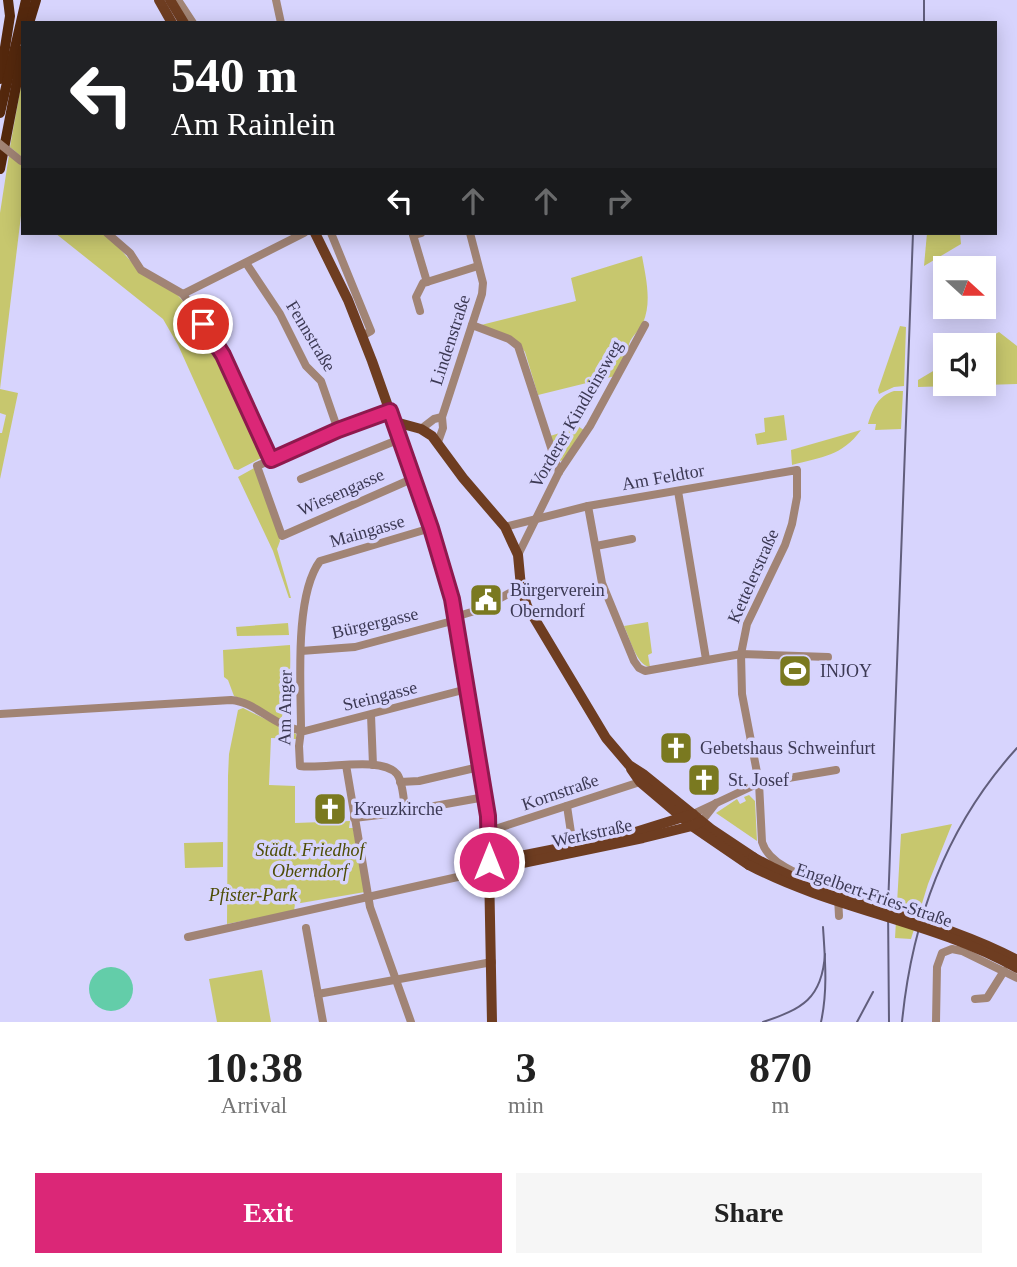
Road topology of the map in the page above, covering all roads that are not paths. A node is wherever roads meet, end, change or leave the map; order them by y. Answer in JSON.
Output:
{"nodes":[{"id":1,"x":8,"y":0,"type":"edge"},
{"id":2,"x":26,"y":0,"type":"edge"},
{"id":3,"x":36,"y":0,"type":"edge"},
{"id":4,"x":159,"y":0,"type":"edge"},
{"id":5,"x":170,"y":0,"type":"edge"},
{"id":6,"x":178,"y":0,"type":"edge"},
{"id":7,"x":276,"y":0,"type":"edge"},
{"id":8,"x":21,"y":21,"type":"edge"},
{"id":9,"x":30,"y":21,"type":"edge"},
{"id":10,"x":171,"y":21,"type":"edge"},
{"id":11,"x":183,"y":21,"type":"edge"},
{"id":12,"x":192,"y":21,"type":"edge"},
{"id":13,"x":281,"y":21,"type":"edge"},
{"id":14,"x":21,"y":22,"type":"edge"},
{"id":15,"x":21,"y":60,"type":"edge"},
{"id":16,"x":0,"y":79,"type":"edge"},
{"id":17,"x":0,"y":113,"type":"edge"},
{"id":18,"x":0,"y":144,"type":"edge"},
{"id":19,"x":21,"y":160,"type":"edge"},
{"id":20,"x":0,"y":169,"type":"edge"},
{"id":21,"x":109,"y":235,"type":"edge"},
{"id":22,"x":300,"y":235,"type":"edge"},
{"id":23,"x":316,"y":235,"type":"edge"},
{"id":24,"x":332,"y":235,"type":"edge"},
{"id":25,"x":413,"y":235,"type":"edge"},
{"id":26,"x":470,"y":235,"type":"edge"},
{"id":27,"x":246,"y":263,"type":"junction"},
{"id":28,"x":478,"y":266,"type":"junction"},
{"id":29,"x":427,"y":282,"type":"junction"},
{"id":30,"x":183,"y":294,"type":"junction"},
{"id":31,"x":420,"y":311,"type":"dead end"},
{"id":32,"x":645,"y":324,"type":"dead end"},
{"id":33,"x":472,"y":326,"type":"junction"},
{"id":34,"x":362,"y":336,"type":"junction"},
{"id":35,"x":391,"y":415,"type":"junction"},
{"id":36,"x":442,"y":417,"type":"junction"},
{"id":37,"x":420,"y":428,"type":"junction"},
{"id":38,"x":338,"y":430,"type":"junction"},
{"id":39,"x":401,"y":442,"type":"junction"},
{"id":40,"x":438,"y":442,"type":"junction"},
{"id":41,"x":271,"y":460,"type":"junction"},
{"id":42,"x":797,"y":470,"type":"joint"},
{"id":43,"x":559,"y":472,"type":"junction"},
{"id":44,"x":414,"y":478,"type":"junction"},
{"id":45,"x":301,"y":479,"type":"dead end"},
{"id":46,"x":678,"y":491,"type":"junction"},
{"id":47,"x":588,"y":506,"type":"junction"},
{"id":48,"x":535,"y":519,"type":"junction"},
{"id":49,"x":505,"y":527,"type":"junction"},
{"id":50,"x":431,"y":528,"type":"junction"},
{"id":51,"x":632,"y":539,"type":"dead end"},
{"id":52,"x":596,"y":546,"type":"junction"},
{"id":53,"x":518,"y":555,"type":"junction"},
{"id":54,"x":521,"y":587,"type":"junction"},
{"id":55,"x":455,"y":619,"type":"junction"},
{"id":56,"x":301,"y":651,"type":"junction"},
{"id":57,"x":741,"y":654,"type":"junction"},
{"id":58,"x":828,"y":657,"type":"dead end"},
{"id":59,"x":706,"y":659,"type":"junction"},
{"id":60,"x":467,"y":689,"type":"junction"},
{"id":61,"x":0,"y":713,"type":"edge"},
{"id":62,"x":371,"y":715,"type":"junction"},
{"id":63,"x":301,"y":730,"type":"junction"},
{"id":64,"x":346,"y":765,"type":"junction"},
{"id":65,"x":373,"y":765,"type":"junction"},
{"id":66,"x":629,"y":765,"type":"junction"},
{"id":67,"x":479,"y":767,"type":"junction"},
{"id":68,"x":836,"y":770,"type":"dead end"},
{"id":69,"x":400,"y":782,"type":"junction"},
{"id":70,"x":640,"y":782,"type":"junction"},
{"id":71,"x":759,"y":783,"type":"junction"},
{"id":72,"x":485,"y":797,"type":"junction"},
{"id":73,"x":662,"y":801,"type":"junction"},
{"id":74,"x":716,"y":803,"type":"junction"},
{"id":75,"x":567,"y":806,"type":"junction"},
{"id":76,"x":401,"y":812,"type":"junction"},
{"id":77,"x":688,"y":816,"type":"junction"},
{"id":78,"x":354,"y":818,"type":"junction"},
{"id":79,"x":697,"y":824,"type":"junction"},
{"id":80,"x":658,"y":825,"type":"junction"},
{"id":81,"x":489,"y":831,"type":"junction"},
{"id":82,"x":573,"y":846,"type":"junction"},
{"id":83,"x":751,"y":861,"type":"junction"},
{"id":84,"x":489,"y":866,"type":"junction"},
{"id":85,"x":367,"y":897,"type":"junction"},
{"id":86,"x":839,"y":916,"type":"dead end"},
{"id":87,"x":306,"y":928,"type":"dead end"},
{"id":88,"x":188,"y":937,"type":"dead end"},
{"id":89,"x":1017,"y":960,"type":"edge"},
{"id":90,"x":492,"y":962,"type":"junction"},
{"id":91,"x":1017,"y":968,"type":"edge"},
{"id":92,"x":1004,"y":971,"type":"junction"},
{"id":93,"x":1017,"y":978,"type":"edge"},
{"id":94,"x":397,"y":979,"type":"junction"},
{"id":95,"x":318,"y":994,"type":"junction"},
{"id":96,"x":975,"y":999,"type":"dead end"},
{"id":97,"x":323,"y":1022,"type":"edge"},
{"id":98,"x":411,"y":1022,"type":"edge"},
{"id":99,"x":492,"y":1022,"type":"edge"},
{"id":100,"x":936,"y":1022,"type":"edge"}],
"edges":[{"from":1,"to":16,"type":"highway"},
{"from":2,"to":8,"type":"highway"},
{"from":3,"to":9,"type":"highway"},
{"from":4,"to":10,"type":"main road"},
{"from":5,"to":11,"type":"main road"},
{"from":6,"to":12,"type":"street"},
{"from":7,"to":13,"type":"street"},
{"from":14,"to":17,"type":"highway"},
{"from":15,"to":20,"type":"highway"},
{"from":18,"to":19,"type":"street","bridge":true},
{"from":21,"to":30,"type":"street"},
{"from":22,"to":27,"type":"street"},
{"from":23,"to":34,"type":"main road"},
{"from":24,"to":34,"type":"street"},
{"from":25,"to":29,"type":"street"},
{"from":26,"to":28,"type":"street","name":"Lindenstraße"},
{"from":27,"to":30,"type":"street"},
{"from":27,"to":38,"type":"street","name":"Fennstraße"},
{"from":28,"to":29,"type":"street"},
{"from":28,"to":33,"type":"street","name":"Lindenstraße"},
{"from":29,"to":31,"type":"street"},
{"from":30,"to":41,"type":"street"},
{"from":32,"to":43,"type":"street","name":"Vorderer Kindleinsweg"},
{"from":33,"to":36,"type":"street","name":"Lindenstraße"},
{"from":33,"to":43,"type":"street"},
{"from":34,"to":35,"type":"main road"},
{"from":35,"to":37,"type":"main road"},
{"from":35,"to":38,"type":"street"},
{"from":35,"to":39,"type":"main road"},
{"from":36,"to":37,"type":"street"},
{"from":36,"to":40,"type":"street","name":"Lindenstraße"},
{"from":37,"to":39,"type":"main road"},
{"from":37,"to":40,"type":"main road"},
{"from":38,"to":41,"type":"street"},
{"from":39,"to":44,"type":"main road"},
{"from":39,"to":45,"type":"street"},
{"from":40,"to":49,"type":"main road"},
{"from":41,"to":44,"type":"street","name":"Wiesengasse"},
{"from":42,"to":46,"type":"street","name":"Am Feldtor"},
{"from":42,"to":57,"type":"street","name":"Kettelerstraße"},
{"from":43,"to":48,"type":"street","name":"Vorderer Kindleinsweg"},
{"from":44,"to":50,"type":"main road"},
{"from":46,"to":47,"type":"street","name":"Am Feldtor"},
{"from":46,"to":59,"type":"street"},
{"from":47,"to":48,"type":"street","name":"Am Feldtor"},
{"from":47,"to":52,"type":"street"},
{"from":48,"to":49,"type":"street","name":"Am Feldtor"},
{"from":48,"to":53,"type":"street"},
{"from":49,"to":53,"type":"main road"},
{"from":50,"to":55,"type":"main road"},
{"from":50,"to":56,"type":"street","name":"Maingasse"},
{"from":51,"to":52,"type":"street"},
{"from":52,"to":59,"type":"street"},
{"from":53,"to":54,"type":"main road"},
{"from":54,"to":55,"type":"street"},
{"from":54,"to":66,"type":"main road","name":"Engelbert-Fries-Straße"},
{"from":55,"to":56,"type":"street","name":"Bürgergasse"},
{"from":55,"to":60,"type":"main road"},
{"from":56,"to":63,"type":"street","name":"Am Anger"},
{"from":57,"to":58,"type":"street"},
{"from":57,"to":59,"type":"street"},
{"from":57,"to":71,"type":"street","name":"Kettelerstraße"},
{"from":60,"to":62,"type":"street","name":"Steingasse"},
{"from":60,"to":67,"type":"main road"},
{"from":61,"to":63,"type":"street"},
{"from":62,"to":63,"type":"street","name":"Steingasse"},
{"from":62,"to":65,"type":"street"},
{"from":63,"to":64,"type":"street","name":"Am Anger"},
{"from":64,"to":65,"type":"street"},
{"from":64,"to":78,"type":"street"},
{"from":65,"to":69,"type":"street"},
{"from":66,"to":70,"type":"main road","name":"Engelbert-Fries-Straße"},
{"from":66,"to":77,"type":"main road","name":"Engelbert-Fries-Straße"},
{"from":67,"to":69,"type":"street"},
{"from":67,"to":72,"type":"main road"},
{"from":68,"to":71,"type":"street"},
{"from":69,"to":76,"type":"street"},
{"from":70,"to":73,"type":"main road","name":"Engelbert-Fries-Straße"},
{"from":70,"to":75,"type":"street","name":"Kornstraße"},
{"from":71,"to":74,"type":"street"},
{"from":71,"to":86,"type":"street","name":"Kettelerstraße"},
{"from":72,"to":76,"type":"street"},
{"from":72,"to":81,"type":"main road"},
{"from":73,"to":77,"type":"main road","name":"Engelbert-Fries-Straße"},
{"from":73,"to":80,"type":"main road"},
{"from":74,"to":77,"type":"street"},
{"from":74,"to":79,"type":"street"},
{"from":75,"to":81,"type":"street","name":"Kornstraße"},
{"from":75,"to":82,"type":"street"},
{"from":76,"to":78,"type":"street"},
{"from":77,"to":79,"type":"main road","name":"Engelbert-Fries-Straße"},
{"from":77,"to":80,"type":"main road","name":"Werkstraße"},
{"from":78,"to":85,"type":"street"},
{"from":79,"to":83,"type":"main road","name":"Engelbert-Fries-Straße"},
{"from":79,"to":84,"type":"main road","name":"Werkstraße"},
{"from":80,"to":82,"type":"main road","name":"Werkstraße"},
{"from":81,"to":84,"type":"main road"},
{"from":82,"to":84,"type":"main road","name":"Werkstraße"},
{"from":83,"to":89,"type":"main road","name":"Engelbert-Fries-Straße","bridge":true},
{"from":83,"to":91,"type":"main road","name":"Engelbert-Fries-Straße","bridge":true},
{"from":84,"to":85,"type":"street"},
{"from":84,"to":90,"type":"main road"},
{"from":85,"to":88,"type":"street"},
{"from":85,"to":94,"type":"street"},
{"from":87,"to":95,"type":"street"},
{"from":90,"to":94,"type":"street"},
{"from":90,"to":99,"type":"main road"},
{"from":92,"to":93,"type":"street"},
{"from":92,"to":96,"type":"street"},
{"from":92,"to":100,"type":"street"},
{"from":94,"to":95,"type":"street"},
{"from":94,"to":98,"type":"street"},
{"from":95,"to":97,"type":"street"}]}
